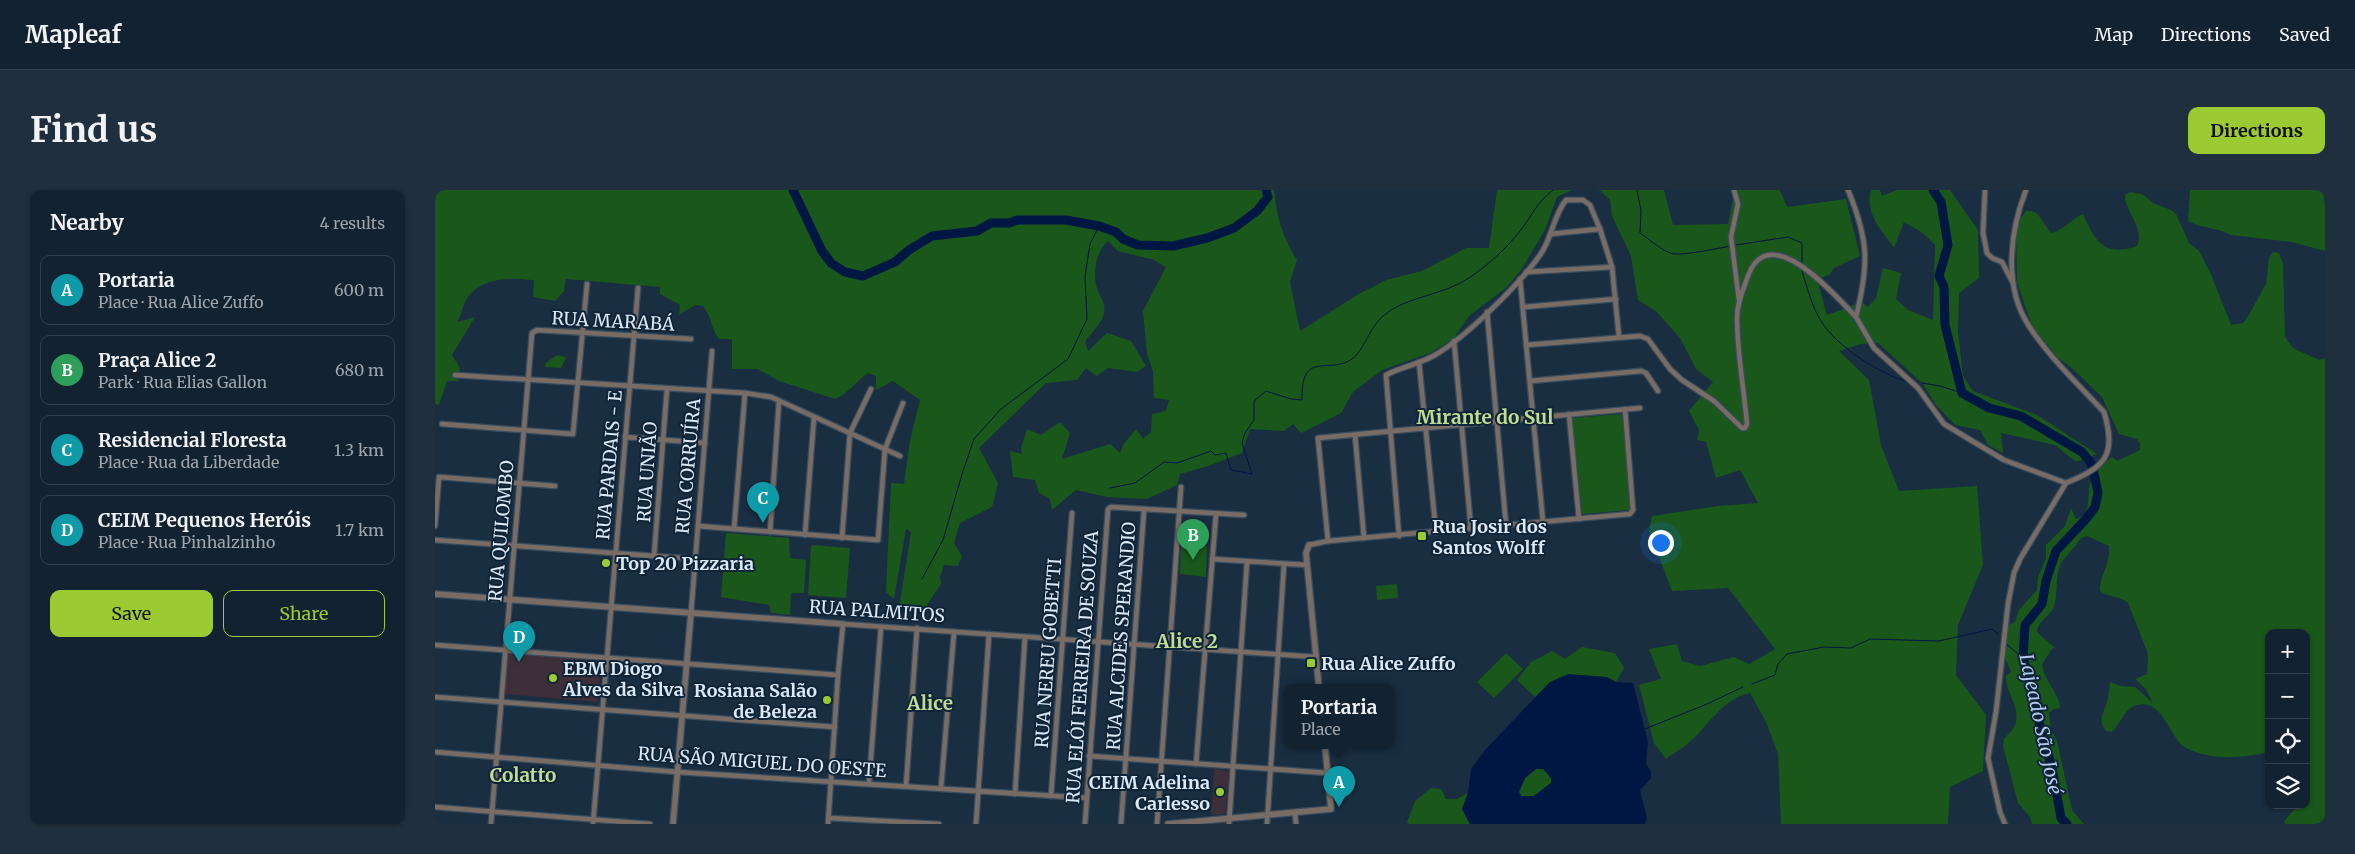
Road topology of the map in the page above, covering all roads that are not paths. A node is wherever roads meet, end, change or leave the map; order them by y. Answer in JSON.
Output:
{"nodes":[{"id":1,"x":1734,"y":190,"type":"edge"},
{"id":2,"x":1848,"y":190,"type":"edge"},
{"id":3,"x":1985,"y":190,"type":"edge"},
{"id":4,"x":2025,"y":190,"type":"edge"},
{"id":5,"x":1600,"y":230,"type":"junction"},
{"id":6,"x":1550,"y":234,"type":"junction"},
{"id":7,"x":1612,"y":267,"type":"junction"},
{"id":8,"x":1527,"y":272,"type":"junction"},
{"id":9,"x":1520,"y":279,"type":"junction"},
{"id":10,"x":587,"y":284,"type":"dead end"},
{"id":11,"x":2014,"y":284,"type":"junction"},
{"id":12,"x":638,"y":288,"type":"dead end"},
{"id":13,"x":1616,"y":299,"type":"junction"},
{"id":14,"x":1739,"y":301,"type":"junction"},
{"id":15,"x":1523,"y":307,"type":"junction"},
{"id":16,"x":1487,"y":312,"type":"junction"},
{"id":17,"x":1856,"y":317,"type":"junction"},
{"id":18,"x":533,"y":331,"type":"joint"},
{"id":19,"x":583,"y":333,"type":"junction"},
{"id":20,"x":633,"y":336,"type":"junction"},
{"id":21,"x":1619,"y":337,"type":"junction"},
{"id":22,"x":691,"y":340,"type":"dead end"},
{"id":23,"x":1454,"y":341,"type":"junction"},
{"id":24,"x":1526,"y":344,"type":"junction"},
{"id":25,"x":712,"y":351,"type":"dead end"},
{"id":26,"x":1419,"y":362,"type":"junction"},
{"id":27,"x":455,"y":375,"type":"dead end"},
{"id":28,"x":528,"y":380,"type":"junction"},
{"id":29,"x":1530,"y":381,"type":"junction"},
{"id":30,"x":579,"y":383,"type":"junction"},
{"id":31,"x":629,"y":386,"type":"junction"},
{"id":32,"x":871,"y":388,"type":"dead end"},
{"id":33,"x":667,"y":389,"type":"junction"},
{"id":34,"x":1658,"y":391,"type":"dead end"},
{"id":35,"x":709,"y":392,"type":"junction"},
{"id":36,"x":745,"y":393,"type":"junction"},
{"id":37,"x":779,"y":401,"type":"junction"},
{"id":38,"x":903,"y":403,"type":"dead end"},
{"id":39,"x":1640,"y":408,"type":"dead end"},
{"id":40,"x":1625,"y":409,"type":"junction"},
{"id":41,"x":1569,"y":414,"type":"junction"},
{"id":42,"x":815,"y":417,"type":"junction"},
{"id":43,"x":1533,"y":417,"type":"junction"},
{"id":44,"x":1497,"y":421,"type":"junction"},
{"id":45,"x":442,"y":424,"type":"dead end"},
{"id":46,"x":1462,"y":424,"type":"junction"},
{"id":47,"x":1426,"y":428,"type":"junction"},
{"id":48,"x":523,"y":430,"type":"junction"},
{"id":49,"x":1390,"y":431,"type":"junction"},
{"id":50,"x":850,"y":433,"type":"junction"},
{"id":51,"x":1355,"y":435,"type":"junction"},
{"id":52,"x":625,"y":437,"type":"junction"},
{"id":53,"x":663,"y":440,"type":"junction"},
{"id":54,"x":705,"y":443,"type":"junction"},
{"id":55,"x":885,"y":449,"type":"junction"},
{"id":56,"x":900,"y":456,"type":"dead end"},
{"id":57,"x":519,"y":483,"type":"junction"},
{"id":58,"x":2066,"y":483,"type":"junction"},
{"id":59,"x":555,"y":486,"type":"dead end"},
{"id":60,"x":1181,"y":487,"type":"dead end"},
{"id":61,"x":1144,"y":510,"type":"junction"},
{"id":62,"x":1179,"y":512,"type":"junction"},
{"id":63,"x":1072,"y":513,"type":"dead end"},
{"id":64,"x":1216,"y":514,"type":"junction"},
{"id":65,"x":1244,"y":515,"type":"dead end"},
{"id":66,"x":1579,"y":518,"type":"junction"},
{"id":67,"x":1543,"y":522,"type":"junction"},
{"id":68,"x":1507,"y":525,"type":"junction"},
{"id":69,"x":435,"y":526,"type":"edge"},
{"id":70,"x":698,"y":526,"type":"junction"},
{"id":71,"x":734,"y":529,"type":"junction"},
{"id":72,"x":1471,"y":529,"type":"junction"},
{"id":73,"x":771,"y":532,"type":"junction"},
{"id":74,"x":1436,"y":532,"type":"junction"},
{"id":75,"x":805,"y":535,"type":"junction"},
{"id":76,"x":1399,"y":536,"type":"junction"},
{"id":77,"x":842,"y":538,"type":"junction"},
{"id":78,"x":1364,"y":538,"type":"junction"},
{"id":79,"x":435,"y":540,"type":"edge"},
{"id":80,"x":1328,"y":541,"type":"junction"},
{"id":81,"x":1309,"y":545,"type":"joint"},
{"id":82,"x":514,"y":546,"type":"junction"},
{"id":83,"x":615,"y":554,"type":"junction"},
{"id":84,"x":654,"y":556,"type":"junction"},
{"id":85,"x":1212,"y":558,"type":"junction"},
{"id":86,"x":695,"y":559,"type":"junction"},
{"id":87,"x":1247,"y":562,"type":"junction"},
{"id":88,"x":1284,"y":564,"type":"junction"},
{"id":89,"x":1307,"y":565,"type":"junction"},
{"id":90,"x":435,"y":594,"type":"edge"},
{"id":91,"x":510,"y":598,"type":"junction"},
{"id":92,"x":611,"y":606,"type":"junction"},
{"id":93,"x":691,"y":613,"type":"junction"},
{"id":94,"x":843,"y":624,"type":"junction"},
{"id":95,"x":881,"y":627,"type":"junction"},
{"id":96,"x":917,"y":628,"type":"junction"},
{"id":97,"x":954,"y":632,"type":"junction"},
{"id":98,"x":989,"y":634,"type":"junction"},
{"id":99,"x":1025,"y":638,"type":"junction"},
{"id":100,"x":1062,"y":640,"type":"junction"},
{"id":101,"x":1098,"y":641,"type":"junction"},
{"id":102,"x":1133,"y":644,"type":"junction"},
{"id":103,"x":435,"y":646,"type":"edge"},
{"id":104,"x":1169,"y":646,"type":"junction"},
{"id":105,"x":1205,"y":649,"type":"junction"},
{"id":106,"x":505,"y":651,"type":"junction"},
{"id":107,"x":1241,"y":652,"type":"junction"},
{"id":108,"x":1278,"y":654,"type":"junction"},
{"id":109,"x":1316,"y":657,"type":"junction"},
{"id":110,"x":607,"y":658,"type":"junction"},
{"id":111,"x":687,"y":663,"type":"junction"},
{"id":112,"x":838,"y":675,"type":"junction"},
{"id":113,"x":1319,"y":684,"type":"edge"},
{"id":114,"x":435,"y":697,"type":"edge"},
{"id":115,"x":501,"y":702,"type":"junction"},
{"id":116,"x":603,"y":708,"type":"junction"},
{"id":117,"x":682,"y":716,"type":"junction"},
{"id":118,"x":835,"y":727,"type":"junction"},
{"id":119,"x":1325,"y":749,"type":"edge"},
{"id":120,"x":435,"y":752,"type":"edge"},
{"id":121,"x":1089,"y":756,"type":"junction"},
{"id":122,"x":497,"y":757,"type":"junction"},
{"id":123,"x":1126,"y":759,"type":"junction"},
{"id":124,"x":1161,"y":761,"type":"junction"},
{"id":125,"x":599,"y":764,"type":"junction"},
{"id":126,"x":1196,"y":764,"type":"junction"},
{"id":127,"x":1233,"y":766,"type":"junction"},
{"id":128,"x":1269,"y":769,"type":"junction"},
{"id":129,"x":677,"y":772,"type":"junction"},
{"id":130,"x":1328,"y":774,"type":"junction"},
{"id":131,"x":832,"y":780,"type":"junction"},
{"id":132,"x":869,"y":783,"type":"junction"},
{"id":133,"x":906,"y":786,"type":"junction"},
{"id":134,"x":941,"y":788,"type":"junction"},
{"id":135,"x":979,"y":791,"type":"junction"},
{"id":136,"x":1015,"y":794,"type":"junction"},
{"id":137,"x":1051,"y":796,"type":"junction"},
{"id":138,"x":1087,"y":798,"type":"junction"},
{"id":139,"x":435,"y":807,"type":"edge"},
{"id":140,"x":492,"y":812,"type":"junction"},
{"id":141,"x":1295,"y":814,"type":"junction"},
{"id":142,"x":1267,"y":816,"type":"junction"},
{"id":143,"x":829,"y":818,"type":"junction"},
{"id":144,"x":593,"y":822,"type":"edge"},
{"id":145,"x":1229,"y":822,"type":"edge"},
{"id":146,"x":1193,"y":823,"type":"edge"},
{"id":147,"x":491,"y":824,"type":"edge"},
{"id":148,"x":650,"y":824,"type":"edge"},
{"id":149,"x":673,"y":824,"type":"edge"},
{"id":150,"x":828,"y":824,"type":"edge"},
{"id":151,"x":939,"y":824,"type":"edge"},
{"id":152,"x":976,"y":824,"type":"edge"},
{"id":153,"x":1085,"y":824,"type":"edge"},
{"id":154,"x":1121,"y":824,"type":"edge"},
{"id":155,"x":1157,"y":824,"type":"edge"},
{"id":156,"x":1168,"y":824,"type":"edge"},
{"id":157,"x":1267,"y":824,"type":"edge"},
{"id":158,"x":1296,"y":824,"type":"edge"},
{"id":159,"x":2005,"y":824,"type":"edge"}],
"edges":[{"from":1,"to":14,"type":"street"},
{"from":2,"to":17,"type":"street"},
{"from":3,"to":11,"type":"street"},
{"from":4,"to":11,"type":"street"},
{"from":5,"to":6,"type":"street"},
{"from":5,"to":6,"type":"street"},
{"from":5,"to":7,"type":"street"},
{"from":6,"to":8,"type":"street"},
{"from":7,"to":8,"type":"street"},
{"from":7,"to":13,"type":"street"},
{"from":8,"to":9,"type":"street"},
{"from":9,"to":15,"type":"street"},
{"from":9,"to":16,"type":"street"},
{"from":10,"to":19,"type":"street"},
{"from":11,"to":58,"type":"street"},
{"from":12,"to":20,"type":"street","name":"RUA PARDAIS - E"},
{"from":13,"to":15,"type":"street"},
{"from":13,"to":21,"type":"street"},
{"from":14,"to":17,"type":"street"},
{"from":14,"to":21,"type":"street"},
{"from":15,"to":24,"type":"street"},
{"from":16,"to":23,"type":"street"},
{"from":16,"to":44,"type":"street"},
{"from":17,"to":58,"type":"street"},
{"from":18,"to":19,"type":"street","name":"RUA MARABÁ"},
{"from":18,"to":28,"type":"street","name":"RUA QUILOMBO"},
{"from":19,"to":20,"type":"street","name":"RUA MARABÁ"},
{"from":19,"to":30,"type":"street"},
{"from":20,"to":22,"type":"street","name":"RUA MARABÁ"},
{"from":20,"to":31,"type":"street","name":"RUA PARDAIS - E"},
{"from":21,"to":24,"type":"street"},
{"from":23,"to":26,"type":"street"},
{"from":23,"to":46,"type":"street"},
{"from":24,"to":29,"type":"street"},
{"from":25,"to":35,"type":"street","name":"RUA CORRUÍRA"},
{"from":26,"to":47,"type":"street"},
{"from":26,"to":49,"type":"street"},
{"from":27,"to":28,"type":"street"},
{"from":28,"to":30,"type":"street"},
{"from":28,"to":48,"type":"street","name":"RUA QUILOMBO"},
{"from":29,"to":34,"type":"street"},
{"from":29,"to":43,"type":"street"},
{"from":30,"to":31,"type":"street"},
{"from":30,"to":48,"type":"street"},
{"from":31,"to":33,"type":"street"},
{"from":31,"to":52,"type":"street","name":"RUA PARDAIS - E"},
{"from":32,"to":50,"type":"street"},
{"from":33,"to":35,"type":"street"},
{"from":33,"to":53,"type":"street","name":"RUA UNIÃO"},
{"from":35,"to":36,"type":"street"},
{"from":35,"to":54,"type":"street","name":"RUA CORRUÍRA"},
{"from":36,"to":37,"type":"street"},
{"from":36,"to":71,"type":"street"},
{"from":37,"to":42,"type":"street"},
{"from":37,"to":73,"type":"street"},
{"from":38,"to":55,"type":"street"},
{"from":39,"to":40,"type":"street"},
{"from":40,"to":41,"type":"street"},
{"from":40,"to":66,"type":"street"},
{"from":41,"to":43,"type":"street"},
{"from":41,"to":66,"type":"street"},
{"from":42,"to":50,"type":"street"},
{"from":42,"to":75,"type":"street"},
{"from":43,"to":44,"type":"street"},
{"from":43,"to":67,"type":"street"},
{"from":44,"to":46,"type":"street"},
{"from":44,"to":68,"type":"street"},
{"from":45,"to":48,"type":"street"},
{"from":46,"to":47,"type":"street"},
{"from":46,"to":72,"type":"street"},
{"from":47,"to":49,"type":"street"},
{"from":47,"to":74,"type":"street"},
{"from":48,"to":57,"type":"street","name":"RUA QUILOMBO"},
{"from":49,"to":51,"type":"street"},
{"from":49,"to":76,"type":"street"},
{"from":50,"to":55,"type":"street"},
{"from":50,"to":77,"type":"street"},
{"from":51,"to":78,"type":"street"},
{"from":51,"to":80,"type":"street"},
{"from":52,"to":53,"type":"street"},
{"from":52,"to":83,"type":"street","name":"RUA PARDAIS - E"},
{"from":53,"to":54,"type":"street"},
{"from":53,"to":84,"type":"street","name":"RUA UNIÃO"},
{"from":54,"to":70,"type":"street","name":"RUA CORRUÍRA"},
{"from":55,"to":56,"type":"street"},
{"from":55,"to":77,"type":"street"},
{"from":57,"to":59,"type":"street"},
{"from":57,"to":69,"type":"street"},
{"from":57,"to":82,"type":"street","name":"RUA QUILOMBO"},
{"from":58,"to":159,"type":"street"},
{"from":60,"to":62,"type":"street"},
{"from":61,"to":62,"type":"street"},
{"from":61,"to":101,"type":"street","name":"RUA ELÓI FERREIRA DE SOUZA"},
{"from":61,"to":102,"type":"street","name":"RUA ALCIDES SPERANDIO"},
{"from":62,"to":64,"type":"street"},
{"from":62,"to":104,"type":"street"},
{"from":63,"to":100,"type":"street","name":"RUA NEREU GOBETTI"},
{"from":64,"to":65,"type":"street"},
{"from":64,"to":85,"type":"street"},
{"from":66,"to":67,"type":"street"},
{"from":67,"to":68,"type":"street"},
{"from":68,"to":72,"type":"street"},
{"from":70,"to":71,"type":"street"},
{"from":70,"to":86,"type":"street","name":"RUA CORRUÍRA"},
{"from":71,"to":73,"type":"street"},
{"from":72,"to":74,"type":"street"},
{"from":73,"to":75,"type":"street"},
{"from":74,"to":76,"type":"street"},
{"from":75,"to":77,"type":"street"},
{"from":76,"to":78,"type":"street"},
{"from":78,"to":80,"type":"street"},
{"from":79,"to":82,"type":"street"},
{"from":80,"to":81,"type":"street"},
{"from":81,"to":89,"type":"street"},
{"from":82,"to":83,"type":"street"},
{"from":82,"to":91,"type":"street","name":"RUA QUILOMBO"},
{"from":83,"to":84,"type":"street"},
{"from":83,"to":92,"type":"street","name":"RUA PARDAIS - E"},
{"from":84,"to":86,"type":"street"},
{"from":85,"to":87,"type":"street"},
{"from":85,"to":105,"type":"street"},
{"from":86,"to":93,"type":"street","name":"RUA CORRUÍRA"},
{"from":87,"to":88,"type":"street"},
{"from":87,"to":107,"type":"street"},
{"from":88,"to":89,"type":"street"},
{"from":88,"to":108,"type":"street"},
{"from":89,"to":109,"type":"street"},
{"from":90,"to":91,"type":"street","name":"RUA PALMITOS"},
{"from":91,"to":92,"type":"street","name":"RUA PALMITOS"},
{"from":91,"to":106,"type":"street","name":"RUA QUILOMBO"},
{"from":92,"to":93,"type":"street","name":"RUA PALMITOS"},
{"from":92,"to":110,"type":"street","name":"RUA PARDAIS - E"},
{"from":93,"to":94,"type":"street","name":"RUA PALMITOS"},
{"from":93,"to":111,"type":"street","name":"RUA CORRUÍRA"},
{"from":94,"to":95,"type":"street","name":"RUA PALMITOS"},
{"from":94,"to":112,"type":"street"},
{"from":95,"to":96,"type":"street","name":"RUA PALMITOS"},
{"from":95,"to":132,"type":"street"},
{"from":96,"to":97,"type":"street","name":"RUA PALMITOS"},
{"from":96,"to":133,"type":"street"},
{"from":97,"to":98,"type":"street","name":"RUA PALMITOS"},
{"from":97,"to":134,"type":"street"},
{"from":98,"to":99,"type":"street","name":"RUA PALMITOS"},
{"from":98,"to":135,"type":"street"},
{"from":99,"to":100,"type":"street","name":"RUA PALMITOS"},
{"from":99,"to":136,"type":"street"},
{"from":100,"to":101,"type":"street","name":"RUA PALMITOS"},
{"from":100,"to":137,"type":"street","name":"RUA NEREU GOBETTI"},
{"from":101,"to":102,"type":"street","name":"RUA PALMITOS"},
{"from":101,"to":121,"type":"street","name":"RUA ELÓI FERREIRA DE SOUZA"},
{"from":102,"to":104,"type":"street","name":"RUA PALMITOS"},
{"from":102,"to":123,"type":"street","name":"RUA ALCIDES SPERANDIO"},
{"from":103,"to":106,"type":"street"},
{"from":104,"to":105,"type":"street","name":"RUA PALMITOS"},
{"from":104,"to":124,"type":"street"},
{"from":105,"to":107,"type":"street","name":"RUA PALMITOS"},
{"from":105,"to":126,"type":"street"},
{"from":106,"to":110,"type":"street"},
{"from":106,"to":115,"type":"street","name":"RUA QUILOMBO"},
{"from":107,"to":108,"type":"street","name":"RUA PALMITOS"},
{"from":107,"to":127,"type":"street"},
{"from":108,"to":109,"type":"street","name":"RUA PALMITOS"},
{"from":108,"to":128,"type":"street"},
{"from":109,"to":113,"type":"street"},
{"from":110,"to":111,"type":"street"},
{"from":110,"to":116,"type":"street","name":"RUA PARDAIS - E"},
{"from":111,"to":112,"type":"street"},
{"from":111,"to":117,"type":"street","name":"RUA CORRUÍRA"},
{"from":112,"to":118,"type":"street"},
{"from":114,"to":115,"type":"street"},
{"from":115,"to":116,"type":"street"},
{"from":115,"to":122,"type":"street","name":"RUA QUILOMBO"},
{"from":116,"to":117,"type":"street"},
{"from":116,"to":125,"type":"street","name":"RUA PARDAIS - E"},
{"from":117,"to":118,"type":"street"},
{"from":117,"to":129,"type":"street","name":"RUA CORRUÍRA"},
{"from":118,"to":131,"type":"street"},
{"from":119,"to":130,"type":"street"},
{"from":120,"to":122,"type":"street","name":"RUA SÃO MIGUEL DO OESTE"},
{"from":121,"to":123,"type":"street"},
{"from":121,"to":138,"type":"street","name":"RUA ELÓI FERREIRA DE SOUZA"},
{"from":122,"to":125,"type":"street","name":"RUA SÃO MIGUEL DO OESTE"},
{"from":122,"to":140,"type":"street","name":"RUA QUILOMBO"},
{"from":123,"to":124,"type":"street"},
{"from":123,"to":154,"type":"street","name":"RUA ALCIDES SPERANDIO"},
{"from":124,"to":126,"type":"street"},
{"from":124,"to":155,"type":"street"},
{"from":125,"to":129,"type":"street","name":"RUA SÃO MIGUEL DO OESTE"},
{"from":125,"to":144,"type":"street","name":"RUA PARDAIS - E"},
{"from":126,"to":127,"type":"street"},
{"from":127,"to":128,"type":"street"},
{"from":127,"to":145,"type":"street"},
{"from":128,"to":130,"type":"street"},
{"from":128,"to":142,"type":"street"},
{"from":129,"to":131,"type":"street","name":"RUA SÃO MIGUEL DO OESTE"},
{"from":129,"to":149,"type":"street","name":"RUA CORRUÍRA"},
{"from":130,"to":141,"type":"street"},
{"from":131,"to":132,"type":"street","name":"RUA SÃO MIGUEL DO OESTE"},
{"from":131,"to":143,"type":"street"},
{"from":132,"to":133,"type":"street","name":"RUA SÃO MIGUEL DO OESTE"},
{"from":133,"to":134,"type":"street","name":"RUA SÃO MIGUEL DO OESTE"},
{"from":134,"to":135,"type":"street","name":"RUA SÃO MIGUEL DO OESTE"},
{"from":135,"to":136,"type":"street","name":"RUA SÃO MIGUEL DO OESTE"},
{"from":135,"to":152,"type":"street"},
{"from":136,"to":137,"type":"street","name":"RUA SÃO MIGUEL DO OESTE"},
{"from":137,"to":138,"type":"street","name":"RUA SÃO MIGUEL DO OESTE"},
{"from":138,"to":153,"type":"street","name":"RUA ELÓI FERREIRA DE SOUZA"},
{"from":139,"to":140,"type":"street"},
{"from":140,"to":144,"type":"street"},
{"from":140,"to":147,"type":"street","name":"RUA QUILOMBO"},
{"from":141,"to":142,"type":"street"},
{"from":141,"to":158,"type":"street"},
{"from":142,"to":145,"type":"street"},
{"from":142,"to":157,"type":"street"},
{"from":143,"to":150,"type":"street"},
{"from":143,"to":151,"type":"street"},
{"from":144,"to":148,"type":"street"},
{"from":145,"to":146,"type":"street"},
{"from":146,"to":156,"type":"street"}]}
